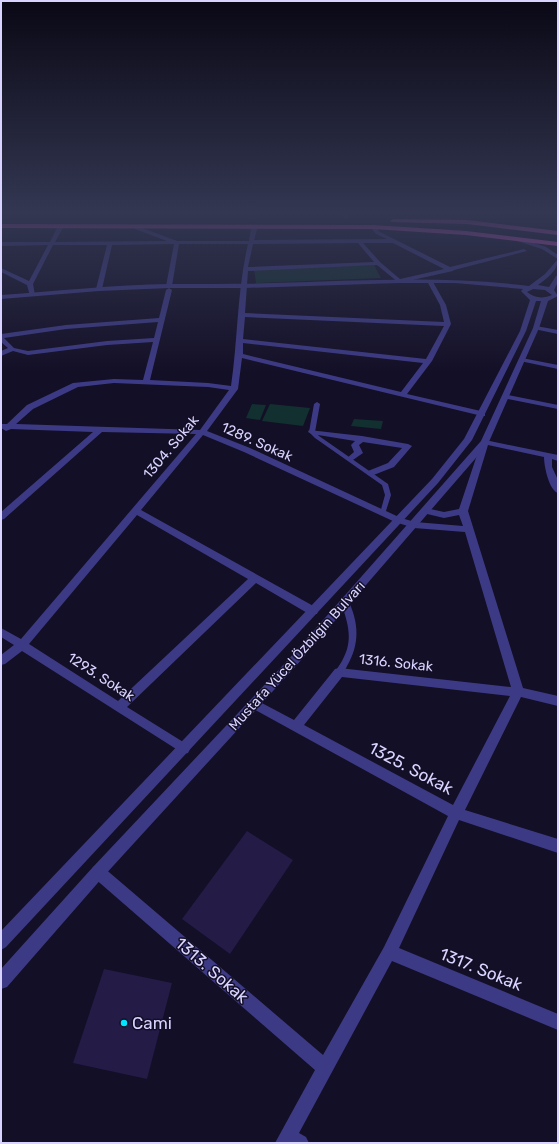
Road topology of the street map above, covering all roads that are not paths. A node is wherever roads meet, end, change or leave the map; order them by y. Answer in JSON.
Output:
{"nodes":[{"id":1,"x":40,"y":266,"type":"edge"},
{"id":2,"x":104,"y":266,"type":"edge"},
{"id":3,"x":173,"y":266,"type":"edge"},
{"id":4,"x":303,"y":266,"type":"edge"},
{"id":5,"x":382,"y":266,"type":"edge"},
{"id":6,"x":444,"y":266,"type":"edge"},
{"id":7,"x":462,"y":266,"type":"edge"},
{"id":8,"x":554,"y":266,"type":"edge"},
{"id":9,"x":245,"y":269,"type":"joint"},
{"id":10,"x":1,"y":270,"type":"edge"},
{"id":11,"x":451,"y":270,"type":"junction"},
{"id":12,"x":558,"y":279,"type":"edge"},
{"id":13,"x":399,"y":281,"type":"junction"},
{"id":14,"x":431,"y":283,"type":"junction"},
{"id":15,"x":30,"y":284,"type":"junction"},
{"id":16,"x":169,"y":288,"type":"junction"},
{"id":17,"x":244,"y":288,"type":"junction"},
{"id":18,"x":99,"y":289,"type":"junction"},
{"id":19,"x":529,"y":292,"type":"junction"},
{"id":20,"x":32,"y":295,"type":"junction"},
{"id":21,"x":553,"y":296,"type":"edge"},
{"id":22,"x":1,"y":298,"type":"edge"},
{"id":23,"x":1,"y":302,"type":"edge"},
{"id":24,"x":242,"y":315,"type":"junction"},
{"id":25,"x":162,"y":320,"type":"junction"},
{"id":26,"x":448,"y":324,"type":"junction"},
{"id":27,"x":536,"y":328,"type":"junction"},
{"id":28,"x":558,"y":332,"type":"edge"},
{"id":29,"x":1,"y":337,"type":"edge"},
{"id":30,"x":156,"y":340,"type":"junction"},
{"id":31,"x":240,"y":341,"type":"junction"},
{"id":32,"x":12,"y":349,"type":"junction"},
{"id":33,"x":1,"y":354,"type":"edge"},
{"id":34,"x":239,"y":355,"type":"junction"},
{"id":35,"x":522,"y":360,"type":"junction"},
{"id":36,"x":428,"y":361,"type":"junction"},
{"id":37,"x":558,"y":367,"type":"edge"},
{"id":38,"x":146,"y":382,"type":"junction"},
{"id":39,"x":234,"y":389,"type":"junction"},
{"id":40,"x":403,"y":394,"type":"junction"},
{"id":41,"x":506,"y":396,"type":"junction"},
{"id":42,"x":317,"y":404,"type":"dead end"},
{"id":43,"x":558,"y":407,"type":"edge"},
{"id":44,"x":482,"y":414,"type":"junction"},
{"id":45,"x":4,"y":429,"type":"edge"},
{"id":46,"x":100,"y":430,"type":"junction"},
{"id":47,"x":202,"y":432,"type":"junction"},
{"id":48,"x":312,"y":432,"type":"junction"},
{"id":49,"x":362,"y":438,"type":"junction"},
{"id":50,"x":485,"y":442,"type":"junction"},
{"id":51,"x":548,"y":456,"type":"junction"},
{"id":52,"x":350,"y":458,"type":"junction"},
{"id":53,"x":558,"y":458,"type":"edge"},
{"id":54,"x":371,"y":473,"type":"junction"},
{"id":55,"x":558,"y":490,"type":"edge"},
{"id":56,"x":463,"y":510,"type":"junction"},
{"id":57,"x":136,"y":511,"type":"junction"},
{"id":58,"x":426,"y":511,"type":"junction"},
{"id":59,"x":383,"y":513,"type":"junction"},
{"id":60,"x":2,"y":516,"type":"edge"},
{"id":61,"x":398,"y":520,"type":"junction"},
{"id":62,"x":414,"y":525,"type":"junction"},
{"id":63,"x":468,"y":529,"type":"junction"},
{"id":64,"x":255,"y":578,"type":"junction"},
{"id":65,"x":346,"y":602,"type":"junction"},
{"id":66,"x":314,"y":611,"type":"junction"},
{"id":67,"x":1,"y":632,"type":"edge"},
{"id":68,"x":22,"y":645,"type":"junction"},
{"id":69,"x":1,"y":661,"type":"edge"},
{"id":70,"x":339,"y":672,"type":"junction"},
{"id":71,"x":518,"y":692,"type":"junction"},
{"id":72,"x":558,"y":701,"type":"edge"},
{"id":73,"x":254,"y":704,"type":"junction"},
{"id":74,"x":119,"y":707,"type":"junction"},
{"id":75,"x":296,"y":726,"type":"junction"},
{"id":76,"x":184,"y":749,"type":"junction"},
{"id":77,"x":456,"y":813,"type":"junction"},
{"id":78,"x":558,"y":846,"type":"edge"},
{"id":79,"x":98,"y":872,"type":"junction"},
{"id":80,"x":1,"y":942,"type":"edge"},
{"id":81,"x":389,"y":952,"type":"junction"},
{"id":82,"x":1,"y":981,"type":"edge"},
{"id":83,"x":558,"y":1022,"type":"edge"},
{"id":84,"x":325,"y":1068,"type":"junction"},
{"id":85,"x":291,"y":1141,"type":"edge"}],
"edges":[{"from":1,"to":15,"type":"street"},
{"from":2,"to":18,"type":"street"},
{"from":3,"to":16,"type":"street"},
{"from":4,"to":9,"type":"street"},
{"from":5,"to":13,"type":"street"},
{"from":6,"to":11,"type":"street"},
{"from":7,"to":11,"type":"street"},
{"from":8,"to":19,"type":"street"},
{"from":9,"to":17,"type":"street","name":"1304. Sokak"},
{"from":10,"to":15,"type":"street"},
{"from":11,"to":13,"type":"street"},
{"from":12,"to":21,"type":"street","name":"Mustafa Yücel Özbilgin Bulvarı"},
{"from":13,"to":17,"type":"street"},
{"from":13,"to":19,"type":"street"},
{"from":14,"to":17,"type":"street"},
{"from":14,"to":19,"type":"street"},
{"from":14,"to":26,"type":"street"},
{"from":15,"to":20,"type":"street"},
{"from":16,"to":17,"type":"street"},
{"from":16,"to":18,"type":"street"},
{"from":16,"to":23,"type":"street"},
{"from":16,"to":25,"type":"street"},
{"from":17,"to":24,"type":"street","name":"1304. Sokak"},
{"from":18,"to":20,"type":"street"},
{"from":19,"to":21,"type":"street"},
{"from":19,"to":21,"type":"street"},
{"from":19,"to":44,"type":"street","name":"Mustafa Yücel Özbilgin Bulvarı"},
{"from":20,"to":22,"type":"street"},
{"from":21,"to":27,"type":"street","name":"Mustafa Yücel Özbilgin Bulvarı"},
{"from":24,"to":26,"type":"street"},
{"from":24,"to":31,"type":"street","name":"1304. Sokak"},
{"from":25,"to":29,"type":"street"},
{"from":25,"to":30,"type":"street"},
{"from":26,"to":36,"type":"street"},
{"from":27,"to":28,"type":"street"},
{"from":27,"to":35,"type":"street","name":"Mustafa Yücel Özbilgin Bulvarı"},
{"from":29,"to":32,"type":"street"},
{"from":30,"to":32,"type":"street"},
{"from":30,"to":38,"type":"street"},
{"from":31,"to":34,"type":"street","name":"1304. Sokak"},
{"from":31,"to":36,"type":"street"},
{"from":32,"to":33,"type":"street"},
{"from":34,"to":39,"type":"street","name":"1304. Sokak"},
{"from":34,"to":40,"type":"street"},
{"from":35,"to":37,"type":"street"},
{"from":35,"to":41,"type":"street","name":"Mustafa Yücel Özbilgin Bulvarı"},
{"from":36,"to":40,"type":"street"},
{"from":38,"to":39,"type":"street"},
{"from":38,"to":45,"type":"street"},
{"from":39,"to":47,"type":"street","name":"1304. Sokak"},
{"from":40,"to":44,"type":"street"},
{"from":41,"to":43,"type":"street"},
{"from":41,"to":50,"type":"street","name":"Mustafa Yücel Özbilgin Bulvarı"},
{"from":42,"to":48,"type":"lane"},
{"from":44,"to":61,"type":"street","name":"Mustafa Yücel Özbilgin Bulvarı"},
{"from":45,"to":46,"type":"street","name":"1289. Sokak"},
{"from":46,"to":47,"type":"street","name":"1289. Sokak"},
{"from":46,"to":60,"type":"street"},
{"from":47,"to":57,"type":"street","name":"1304. Sokak"},
{"from":47,"to":59,"type":"street","name":"1289. Sokak"},
{"from":48,"to":49,"type":"street"},
{"from":48,"to":52,"type":"lane"},
{"from":49,"to":52,"type":"street"},
{"from":49,"to":54,"type":"street"},
{"from":50,"to":51,"type":"street"},
{"from":50,"to":56,"type":"street"},
{"from":50,"to":58,"type":"street","name":"Mustafa Yücel Özbilgin Bulvarı"},
{"from":51,"to":53,"type":"street"},
{"from":51,"to":55,"type":"street"},
{"from":52,"to":54,"type":"lane"},
{"from":54,"to":59,"type":"lane"},
{"from":56,"to":58,"type":"street"},
{"from":56,"to":63,"type":"street"},
{"from":57,"to":64,"type":"street"},
{"from":57,"to":68,"type":"street","name":"1304. Sokak"},
{"from":58,"to":62,"type":"street","name":"Mustafa Yücel Özbilgin Bulvarı"},
{"from":59,"to":61,"type":"street","name":"1289. Sokak"},
{"from":61,"to":62,"type":"street","name":"1289. Sokak"},
{"from":61,"to":66,"type":"street","name":"Mustafa Yücel Özbilgin Bulvarı"},
{"from":62,"to":63,"type":"street","name":"1289. Sokak"},
{"from":62,"to":65,"type":"street","name":"Mustafa Yücel Özbilgin Bulvarı"},
{"from":63,"to":71,"type":"street"},
{"from":64,"to":66,"type":"street"},
{"from":64,"to":74,"type":"street"},
{"from":65,"to":70,"type":"lane"},
{"from":65,"to":73,"type":"street","name":"Mustafa Yücel Özbilgin Bulvarı"},
{"from":66,"to":76,"type":"street","name":"Mustafa Yücel Özbilgin Bulvarı"},
{"from":67,"to":68,"type":"street","name":"1293. Sokak"},
{"from":68,"to":69,"type":"street","name":"1304. Sokak"},
{"from":68,"to":74,"type":"street","name":"1293. Sokak"},
{"from":70,"to":71,"type":"street","name":"1316. Sokak"},
{"from":70,"to":75,"type":"street","name":"1316. Sokak"},
{"from":71,"to":72,"type":"street","name":"1316. Sokak"},
{"from":71,"to":77,"type":"street"},
{"from":73,"to":75,"type":"street","name":"1325. Sokak"},
{"from":73,"to":79,"type":"street","name":"Mustafa Yücel Özbilgin Bulvarı"},
{"from":74,"to":76,"type":"street","name":"1293. Sokak"},
{"from":75,"to":77,"type":"street","name":"1325. Sokak"},
{"from":76,"to":80,"type":"street","name":"Mustafa Yücel Özbilgin Bulvarı"},
{"from":77,"to":78,"type":"street","name":"1325. Sokak"},
{"from":77,"to":81,"type":"street"},
{"from":79,"to":82,"type":"street","name":"Mustafa Yücel Özbilgin Bulvarı"},
{"from":79,"to":84,"type":"street","name":"1313. Sokak"},
{"from":81,"to":83,"type":"street","name":"1317. Sokak"},
{"from":81,"to":84,"type":"street"},
{"from":84,"to":85,"type":"street"}]}
